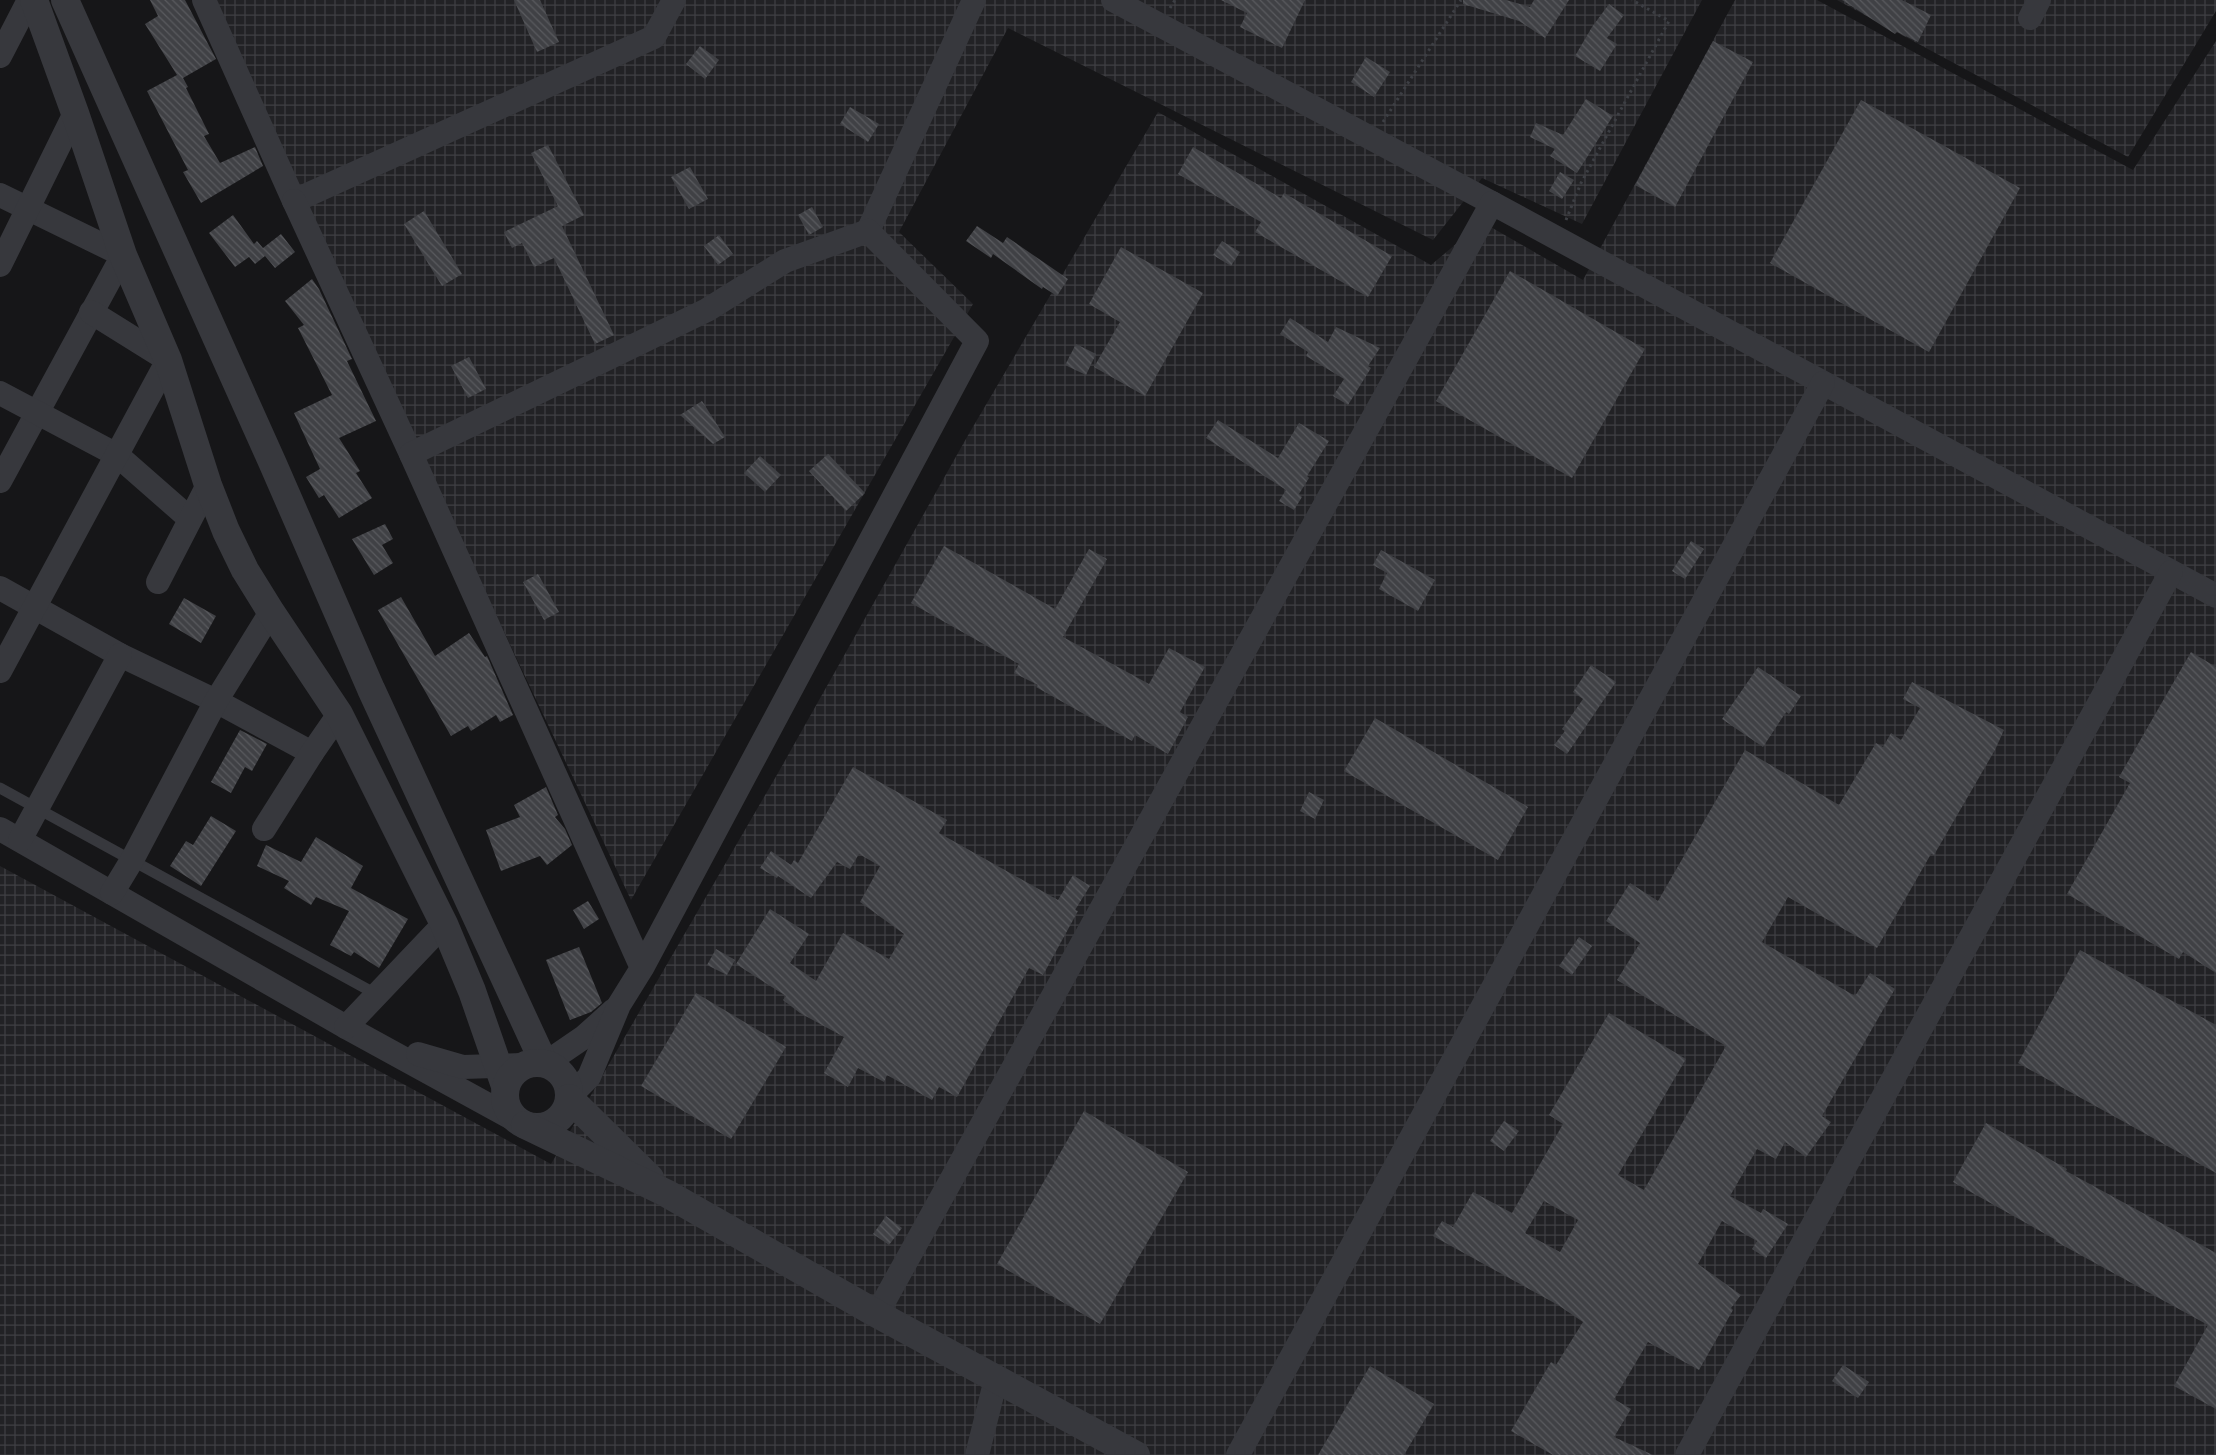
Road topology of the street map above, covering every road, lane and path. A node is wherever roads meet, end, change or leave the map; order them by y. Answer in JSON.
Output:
{"nodes":[{"id":1,"x":29,"y":0,"type":"edge"},
{"id":2,"x":34,"y":0,"type":"edge"},
{"id":3,"x":65,"y":0,"type":"edge"},
{"id":4,"x":204,"y":0,"type":"edge"},
{"id":5,"x":674,"y":0,"type":"edge"},
{"id":6,"x":974,"y":0,"type":"edge"},
{"id":7,"x":1113,"y":0,"type":"edge"},
{"id":8,"x":1461,"y":0,"type":"edge"},
{"id":9,"x":1632,"y":0,"type":"edge"},
{"id":10,"x":0,"y":56,"type":"edge"},
{"id":11,"x":75,"y":113,"type":"junction"},
{"id":12,"x":1373,"y":139,"type":"junction"},
{"id":13,"x":0,"y":195,"type":"edge"},
{"id":14,"x":294,"y":201,"type":"junction"},
{"id":15,"x":1492,"y":203,"type":"junction"},
{"id":16,"x":26,"y":209,"type":"junction"},
{"id":17,"x":868,"y":231,"type":"junction"},
{"id":18,"x":1558,"y":239,"type":"junction"},
{"id":19,"x":123,"y":254,"type":"junction"},
{"id":20,"x":0,"y":265,"type":"edge"},
{"id":21,"x":91,"y":312,"type":"junction"},
{"id":22,"x":168,"y":360,"type":"junction"},
{"id":23,"x":1823,"y":383,"type":"junction"},
{"id":24,"x":0,"y":393,"type":"edge"},
{"id":25,"x":36,"y":412,"type":"junction"},
{"id":26,"x":411,"y":454,"type":"junction"},
{"id":27,"x":117,"y":455,"type":"junction"},
{"id":28,"x":0,"y":481,"type":"edge"},
{"id":29,"x":208,"y":485,"type":"junction"},
{"id":30,"x":190,"y":519,"type":"junction"},
{"id":31,"x":2171,"y":572,"type":"junction"},
{"id":32,"x":158,"y":582,"type":"dead end"},
{"id":33,"x":0,"y":588,"type":"edge"},
{"id":34,"x":2216,"y":596,"type":"edge"},
{"id":35,"x":36,"y":607,"type":"junction"},
{"id":36,"x":271,"y":612,"type":"junction"},
{"id":37,"x":120,"y":655,"type":"junction"},
{"id":38,"x":0,"y":671,"type":"edge"},
{"id":39,"x":216,"y":701,"type":"junction"},
{"id":40,"x":339,"y":714,"type":"junction"},
{"id":41,"x":312,"y":753,"type":"junction"},
{"id":42,"x":0,"y":788,"type":"edge"},
{"id":43,"x":37,"y":808,"type":"junction"},
{"id":44,"x":264,"y":829,"type":"dead end"},
{"id":45,"x":10,"y":834,"type":"edge"},
{"id":46,"x":132,"y":860,"type":"junction"},
{"id":47,"x":112,"y":893,"type":"junction"},
{"id":48,"x":444,"y":924,"type":"junction"},
{"id":49,"x":642,"y":968,"type":"junction"},
{"id":50,"x":376,"y":994,"type":"junction"},
{"id":51,"x":619,"y":1005,"type":"junction"},
{"id":52,"x":528,"y":1029,"type":"junction"},
{"id":53,"x":354,"y":1032,"type":"junction"},
{"id":54,"x":490,"y":1040,"type":"junction"},
{"id":55,"x":523,"y":1069,"type":"junction"},
{"id":56,"x":569,"y":1097,"type":"junction"},
{"id":57,"x":522,"y":1124,"type":"junction"},
{"id":58,"x":666,"y":1193,"type":"junction"},
{"id":59,"x":877,"y":1314,"type":"junction"},
{"id":60,"x":996,"y":1379,"type":"junction"},
{"id":61,"x":977,"y":1455,"type":"edge"},
{"id":62,"x":1136,"y":1455,"type":"edge"},
{"id":63,"x":1238,"y":1455,"type":"edge"},
{"id":64,"x":1686,"y":1455,"type":"edge"}],
"edges":[{"from":1,"to":10,"type":"street"},
{"from":2,"to":11,"type":"street"},
{"from":3,"to":52,"type":"street"},
{"from":4,"to":14,"type":"street"},
{"from":5,"to":14,"type":"street"},
{"from":6,"to":17,"type":"street"},
{"from":7,"to":12,"type":"street"},
{"from":8,"to":12,"type":"path"},
{"from":9,"to":18,"type":"path"},
{"from":11,"to":16,"type":"street"},
{"from":11,"to":19,"type":"street"},
{"from":12,"to":15,"type":"street"},
{"from":13,"to":16,"type":"street"},
{"from":14,"to":26,"type":"street"},
{"from":15,"to":18,"type":"street"},
{"from":15,"to":59,"type":"street"},
{"from":16,"to":19,"type":"street"},
{"from":16,"to":20,"type":"street"},
{"from":17,"to":26,"type":"street"},
{"from":17,"to":49,"type":"street"},
{"from":18,"to":23,"type":"street"},
{"from":19,"to":21,"type":"street"},
{"from":19,"to":22,"type":"street"},
{"from":21,"to":22,"type":"street"},
{"from":21,"to":25,"type":"street"},
{"from":22,"to":27,"type":"street"},
{"from":22,"to":29,"type":"street"},
{"from":23,"to":31,"type":"street"},
{"from":23,"to":63,"type":"street"},
{"from":24,"to":25,"type":"street"},
{"from":25,"to":27,"type":"street"},
{"from":25,"to":28,"type":"street"},
{"from":26,"to":49,"type":"street"},
{"from":27,"to":30,"type":"street"},
{"from":27,"to":35,"type":"street"},
{"from":29,"to":30,"type":"street"},
{"from":29,"to":36,"type":"street"},
{"from":30,"to":32,"type":"street"},
{"from":31,"to":34,"type":"street"},
{"from":31,"to":64,"type":"street"},
{"from":33,"to":35,"type":"street"},
{"from":35,"to":37,"type":"street"},
{"from":35,"to":38,"type":"street"},
{"from":36,"to":39,"type":"street"},
{"from":36,"to":40,"type":"street"},
{"from":37,"to":39,"type":"street"},
{"from":37,"to":43,"type":"street"},
{"from":39,"to":41,"type":"street"},
{"from":39,"to":46,"type":"street"},
{"from":40,"to":41,"type":"street"},
{"from":40,"to":48,"type":"street"},
{"from":41,"to":44,"type":"street"},
{"from":42,"to":43,"type":"lane"},
{"from":43,"to":45,"type":"street"},
{"from":43,"to":46,"type":"lane"},
{"from":45,"to":47,"type":"street"},
{"from":46,"to":47,"type":"street"},
{"from":46,"to":50,"type":"lane"},
{"from":47,"to":53,"type":"street"},
{"from":48,"to":50,"type":"street"},
{"from":48,"to":54,"type":"street"},
{"from":49,"to":51,"type":"street"},
{"from":50,"to":53,"type":"street"},
{"from":51,"to":55,"type":"street"},
{"from":51,"to":56,"type":"street"},
{"from":52,"to":54,"type":"street"},
{"from":52,"to":55,"type":"street"},
{"from":53,"to":55,"type":"street"},
{"from":53,"to":57,"type":"street"},
{"from":54,"to":55,"type":"street"},
{"from":55,"to":56,"type":"street"},
{"from":55,"to":57,"type":"street"},
{"from":56,"to":57,"type":"street"},
{"from":56,"to":58,"type":"street"},
{"from":57,"to":58,"type":"street"},
{"from":58,"to":59,"type":"street"},
{"from":59,"to":60,"type":"street"},
{"from":60,"to":61,"type":"street"},
{"from":60,"to":62,"type":"street"}]}
